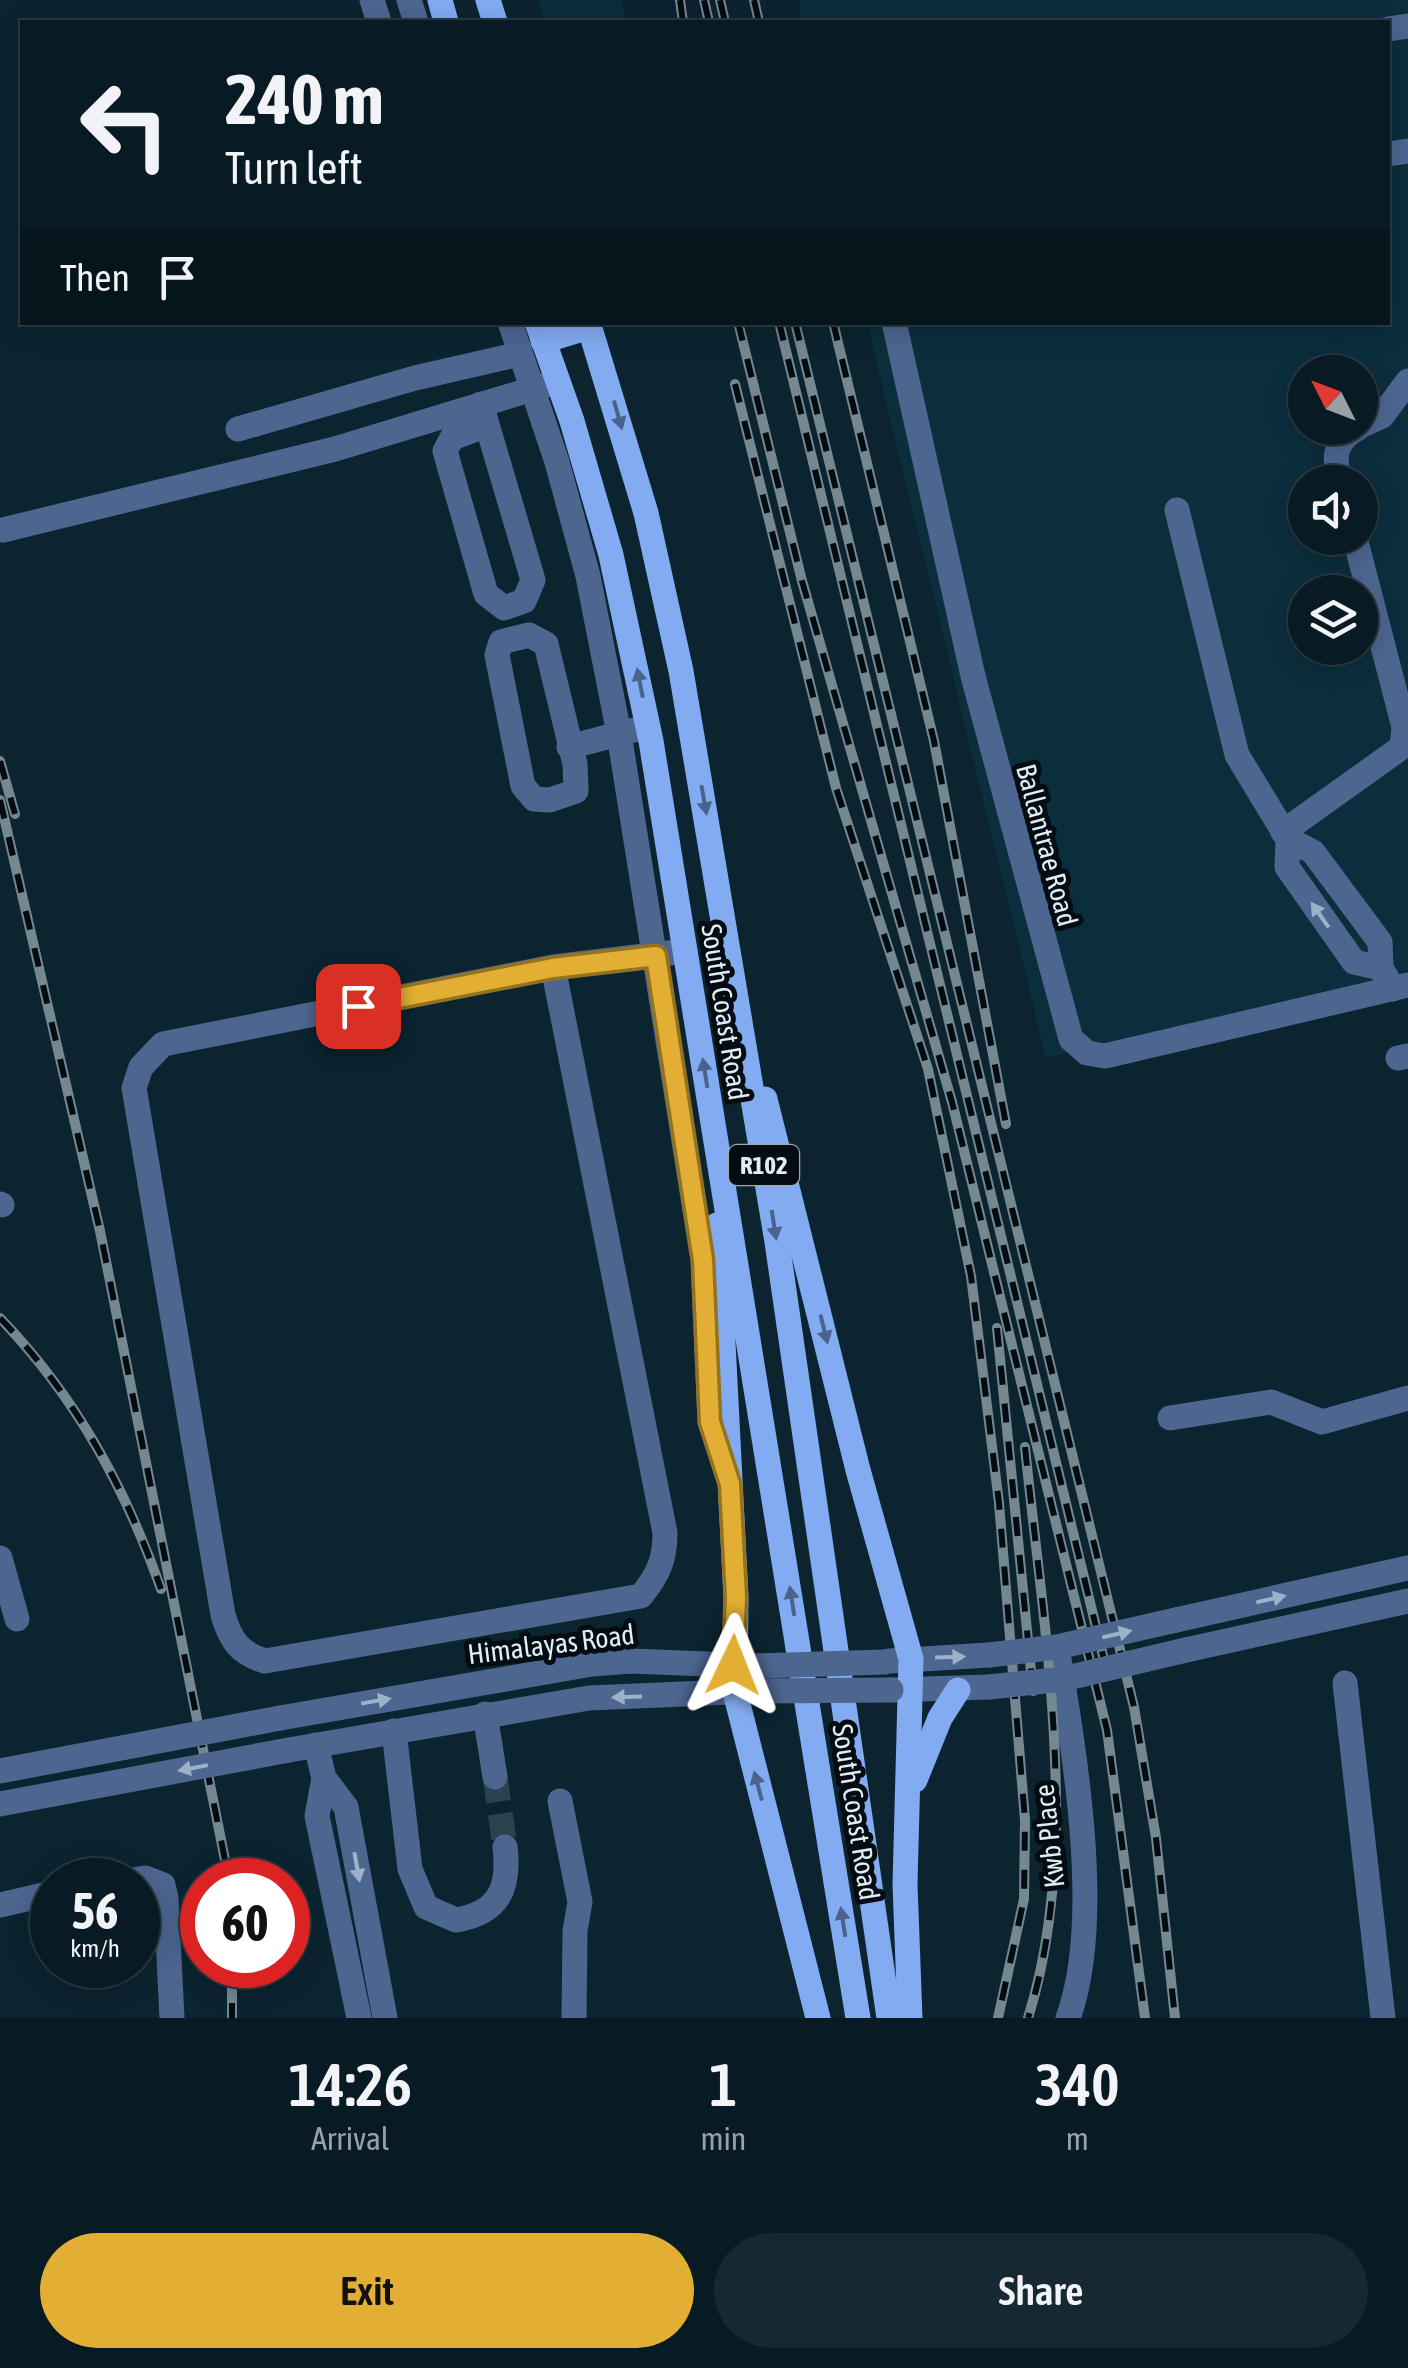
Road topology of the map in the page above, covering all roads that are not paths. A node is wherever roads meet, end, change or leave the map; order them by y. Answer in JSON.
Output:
{"nodes":[{"id":1,"x":588,"y":325,"type":"edge"},
{"id":2,"x":895,"y":325,"type":"edge"},
{"id":3,"x":534,"y":339,"type":"edge"},
{"id":4,"x":1408,"y":381,"type":"edge"},
{"id":5,"x":558,"y":382,"type":"junction"},
{"id":6,"x":532,"y":389,"type":"junction"},
{"id":7,"x":484,"y":415,"type":"junction"},
{"id":8,"x":1378,"y":418,"type":"edge"},
{"id":9,"x":238,"y":429,"type":"dead end"},
{"id":10,"x":1177,"y":510,"type":"dead end"},
{"id":11,"x":3,"y":530,"type":"dead end"},
{"id":12,"x":1359,"y":555,"type":"edge"},
{"id":13,"x":648,"y":726,"type":"junction"},
{"id":14,"x":619,"y":734,"type":"junction"},
{"id":15,"x":1405,"y":746,"type":"edge"},
{"id":16,"x":569,"y":747,"type":"junction"},
{"id":17,"x":1285,"y":836,"type":"junction"},
{"id":18,"x":712,"y":847,"type":"junction"},
{"id":19,"x":670,"y":858,"type":"junction"},
{"id":20,"x":685,"y":952,"type":"junction"},
{"id":21,"x":656,"y":956,"type":"junction"},
{"id":22,"x":553,"y":968,"type":"junction"},
{"id":23,"x":1394,"y":981,"type":"edge"},
{"id":24,"x":749,"y":1068,"type":"junction"},
{"id":25,"x":712,"y":1115,"type":"junction"},
{"id":26,"x":1408,"y":1398,"type":"edge"},
{"id":27,"x":1170,"y":1418,"type":"dead end"},
{"id":28,"x":730,"y":1484,"type":"junction"},
{"id":29,"x":0,"y":1558,"type":"edge"},
{"id":30,"x":1408,"y":1568,"type":"edge"},
{"id":31,"x":1408,"y":1601,"type":"edge"},
{"id":32,"x":17,"y":1619,"type":"dead end"},
{"id":33,"x":1057,"y":1647,"type":"junction"},
{"id":34,"x":911,"y":1659,"type":"junction"},
{"id":35,"x":746,"y":1679,"type":"junction"},
{"id":36,"x":1062,"y":1680,"type":"junction"},
{"id":37,"x":1345,"y":1682,"type":"dead end"},
{"id":38,"x":958,"y":1690,"type":"junction"},
{"id":39,"x":901,"y":1691,"type":"junction"},
{"id":40,"x":485,"y":1714,"type":"junction"},
{"id":41,"x":394,"y":1731,"type":"junction"},
{"id":42,"x":316,"y":1745,"type":"junction"},
{"id":43,"x":0,"y":1771,"type":"edge"},
{"id":44,"x":495,"y":1777,"type":"tunnel mouth"},
{"id":45,"x":324,"y":1778,"type":"junction"},
{"id":46,"x":910,"y":1797,"type":"junction"},
{"id":47,"x":560,"y":1801,"type":"dead end"},
{"id":48,"x":0,"y":1804,"type":"edge"},
{"id":49,"x":505,"y":1847,"type":"tunnel mouth"},
{"id":50,"x":160,"y":1884,"type":"edge"},
{"id":51,"x":30,"y":1899,"type":"edge"},
{"id":52,"x":0,"y":1905,"type":"edge"},
{"id":53,"x":172,"y":2018,"type":"edge"},
{"id":54,"x":359,"y":2018,"type":"edge"},
{"id":55,"x":385,"y":2018,"type":"edge"},
{"id":56,"x":574,"y":2018,"type":"edge"},
{"id":57,"x":818,"y":2018,"type":"edge"},
{"id":58,"x":858,"y":2018,"type":"edge"},
{"id":59,"x":889,"y":2018,"type":"edge"},
{"id":60,"x":910,"y":2018,"type":"edge"},
{"id":61,"x":1068,"y":2018,"type":"edge"},
{"id":62,"x":1382,"y":2018,"type":"edge"}],
"edges":[{"from":1,"to":3,"type":"main road"},
{"from":1,"to":18,"type":"main road","name":"South Coast Road","number":"R102","one_way":true},
{"from":2,"to":23,"type":"street","name":"Ballantrae Road"},
{"from":3,"to":5,"type":"main road","name":"South Coast Road","number":"R102"},
{"from":3,"to":6,"type":"street"},
{"from":3,"to":9,"type":"street"},
{"from":4,"to":8,"type":"street"},
{"from":5,"to":6,"type":"street"},
{"from":13,"to":5,"type":"main road","name":"South Coast Road","number":"R102","one_way":true},
{"from":6,"to":7,"type":"street"},
{"from":6,"to":14,"type":"street"},
{"from":7,"to":7,"type":"street"},
{"from":7,"to":11,"type":"street"},
{"from":10,"to":17,"type":"street"},
{"from":12,"to":15,"type":"street"},
{"from":13,"to":14,"type":"street"},
{"from":13,"to":19,"type":"main road","name":"South Coast Road","number":"R102"},
{"from":14,"to":16,"type":"street"},
{"from":14,"to":21,"type":"street"},
{"from":15,"to":17,"type":"street"},
{"from":16,"to":16,"type":"street"},
{"from":17,"to":23,"type":"street"},
{"from":18,"to":19,"type":"main road"},
{"from":18,"to":24,"type":"main road","name":"South Coast Road","number":"R102"},
{"from":19,"to":20,"type":"main road","name":"South Coast Road","number":"R102"},
{"from":20,"to":21,"type":"street"},
{"from":25,"to":20,"type":"main road","name":"South Coast Road","number":"R102","one_way":true},
{"from":21,"to":22,"type":"street"},
{"from":21,"to":28,"type":"street"},
{"from":22,"to":22,"type":"street"},
{"from":24,"to":34,"type":"main road","one_way":true},
{"from":24,"to":59,"type":"main road","name":"South Coast Road","number":"R102","one_way":true},
{"from":25,"to":28,"type":"main road"},
{"from":58,"to":25,"type":"main road","name":"South Coast Road","number":"R102","one_way":true},
{"from":26,"to":27,"type":"street"},
{"from":28,"to":35,"type":"main road"},
{"from":29,"to":32,"type":"street"},
{"from":33,"to":30,"type":"street","name":"Himalayas Road","one_way":true,"bridge":true},
{"from":31,"to":36,"type":"street","name":"Himalayas Road","bridge":true},
{"from":34,"to":33,"type":"street","name":"Himalayas Road","one_way":true,"bridge":true},
{"from":33,"to":36,"type":"street","name":"Kwb Place"},
{"from":34,"to":35,"type":"street","name":"Himalayas Road","bridge":true},
{"from":34,"to":39,"type":"main road"},
{"from":35,"to":39,"type":"street","name":"Himalayas Road","bridge":true},
{"from":35,"to":40,"type":"street","name":"Himalayas Road","one_way":true},
{"from":43,"to":35,"type":"street","name":"Himalayas Road","one_way":true,"bridge":true},
{"from":57,"to":35,"type":"main road","one_way":true},
{"from":36,"to":38,"type":"street","name":"Himalayas Road","bridge":true},
{"from":36,"to":61,"type":"street","name":"Kwb Place"},
{"from":37,"to":62,"type":"street"},
{"from":38,"to":39,"type":"street","name":"Himalayas Road"},
{"from":38,"to":46,"type":"main road"},
{"from":39,"to":46,"type":"main road"},
{"from":40,"to":41,"type":"street","name":"Himalayas Road"},
{"from":40,"to":44,"type":"street"},
{"from":41,"to":42,"type":"street","name":"Himalayas Road"},
{"from":41,"to":49,"type":"street"},
{"from":42,"to":45,"type":"street"},
{"from":42,"to":48,"type":"street","name":"Himalayas Road","one_way":true,"bridge":true},
{"from":45,"to":54,"type":"street"},
{"from":45,"to":55,"type":"street","one_way":true},
{"from":46,"to":60,"type":"main road"},
{"from":47,"to":56,"type":"street"},
{"from":50,"to":53,"type":"street"},
{"from":51,"to":52,"type":"street"}]}
